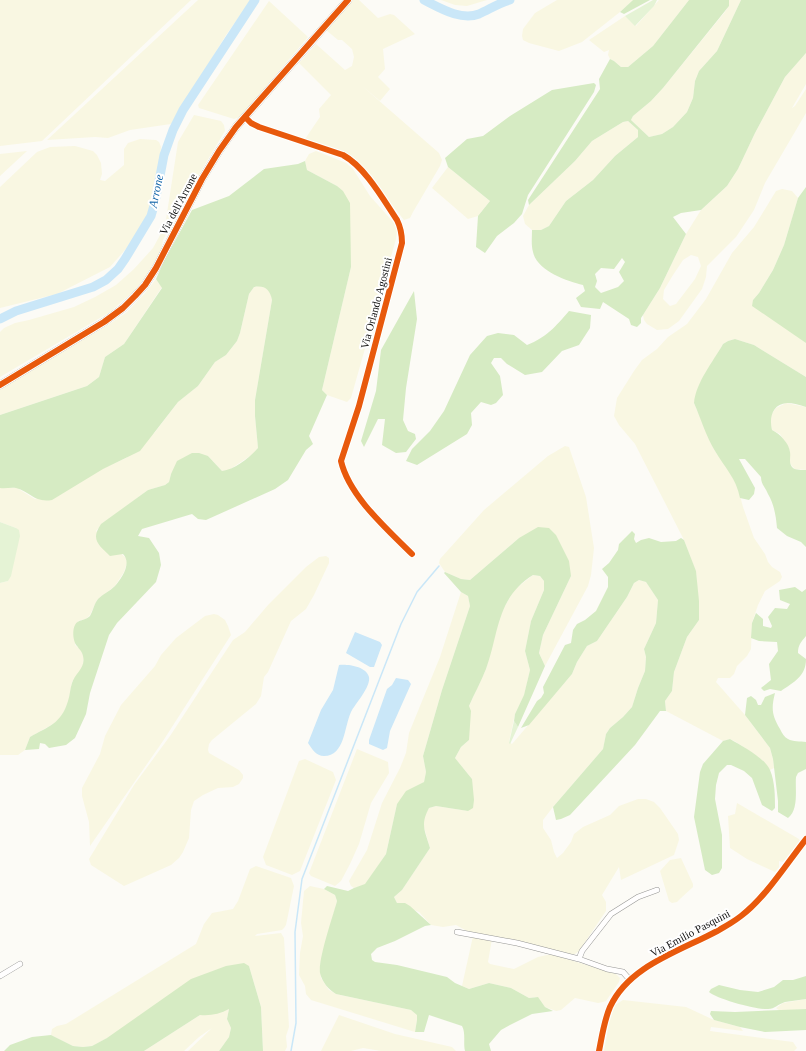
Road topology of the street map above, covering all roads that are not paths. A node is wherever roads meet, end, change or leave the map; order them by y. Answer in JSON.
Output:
{"nodes":[{"id":1,"x":348,"y":0,"type":"edge"},
{"id":2,"x":245,"y":117,"type":"junction"},
{"id":3,"x":0,"y":385,"type":"edge"},
{"id":4,"x":412,"y":554,"type":"dead end"},
{"id":5,"x":806,"y":839,"type":"edge"},
{"id":6,"x":657,"y":890,"type":"dead end"},
{"id":7,"x":458,"y":932,"type":"dead end"},
{"id":8,"x":579,"y":959,"type":"junction"},
{"id":9,"x":20,"y":964,"type":"dead end"},
{"id":10,"x":0,"y":976,"type":"edge"},
{"id":11,"x":630,"y":980,"type":"junction"},
{"id":12,"x":599,"y":1051,"type":"edge"}],
"edges":[{"from":1,"to":2,"type":"street","name":"Via dell'Arrone"},
{"from":2,"to":3,"type":"street","name":"Via dell'Arrone"},
{"from":2,"to":4,"type":"street","name":"Via Orlando Agostini"},
{"from":5,"to":11,"type":"street","name":"Via Emilio Pasquini"},
{"from":6,"to":8,"type":"street"},
{"from":7,"to":8,"type":"street"},
{"from":8,"to":11,"type":"street"},
{"from":9,"to":10,"type":"street"},
{"from":11,"to":12,"type":"street","name":"Via Emilio Pasquini"}]}
